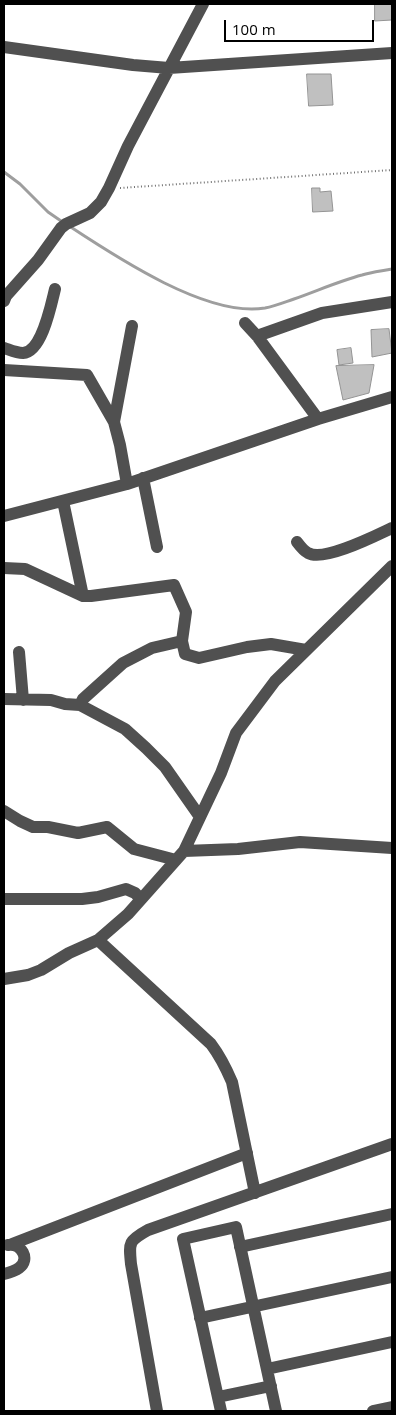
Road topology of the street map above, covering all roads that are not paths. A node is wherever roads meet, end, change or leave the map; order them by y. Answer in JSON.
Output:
{"nodes":[{"id":1,"x":203,"y":4,"type":"edge"},
{"id":2,"x":4,"y":47,"type":"edge"},
{"id":3,"x":392,"y":53,"type":"edge"},
{"id":4,"x":169,"y":68,"type":"junction"},
{"id":5,"x":55,"y":290,"type":"dead end"},
{"id":6,"x":4,"y":301,"type":"edge"},
{"id":7,"x":392,"y":302,"type":"edge"},
{"id":8,"x":245,"y":322,"type":"dead end"},
{"id":9,"x":132,"y":326,"type":"dead end"},
{"id":10,"x":257,"y":336,"type":"junction"},
{"id":11,"x":4,"y":348,"type":"edge"},
{"id":12,"x":4,"y":370,"type":"edge"},
{"id":13,"x":392,"y":397,"type":"edge"},
{"id":14,"x":318,"y":419,"type":"junction"},
{"id":15,"x":114,"y":422,"type":"junction"},
{"id":16,"x":143,"y":478,"type":"junction"},
{"id":17,"x":127,"y":484,"type":"junction"},
{"id":18,"x":63,"y":501,"type":"junction"},
{"id":19,"x":4,"y":516,"type":"edge"},
{"id":20,"x":392,"y":528,"type":"edge"},
{"id":21,"x":297,"y":542,"type":"dead end"},
{"id":22,"x":157,"y":548,"type":"dead end"},
{"id":23,"x":392,"y":566,"type":"edge"},
{"id":24,"x":4,"y":568,"type":"edge"},
{"id":25,"x":83,"y":596,"type":"junction"},
{"id":26,"x":182,"y":641,"type":"junction"},
{"id":27,"x":306,"y":650,"type":"junction"},
{"id":28,"x":19,"y":652,"type":"dead end"},
{"id":29,"x":4,"y":699,"type":"edge"},
{"id":30,"x":23,"y":700,"type":"junction"},
{"id":31,"x":80,"y":705,"type":"junction"},
{"id":32,"x":4,"y":811,"type":"edge"},
{"id":33,"x":200,"y":817,"type":"junction"},
{"id":34,"x":392,"y":848,"type":"edge"},
{"id":35,"x":180,"y":856,"type":"junction"},
{"id":36,"x":4,"y":899,"type":"edge"},
{"id":37,"x":141,"y":899,"type":"junction"},
{"id":38,"x":98,"y":940,"type":"junction"},
{"id":39,"x":4,"y":979,"type":"edge"},
{"id":40,"x":392,"y":1144,"type":"edge"},
{"id":41,"x":247,"y":1153,"type":"junction"},
{"id":42,"x":255,"y":1193,"type":"junction"},
{"id":43,"x":392,"y":1214,"type":"edge"},
{"id":44,"x":8,"y":1245,"type":"edge"},
{"id":45,"x":240,"y":1247,"type":"junction"},
{"id":46,"x":4,"y":1274,"type":"edge"},
{"id":47,"x":392,"y":1277,"type":"edge"},
{"id":48,"x":254,"y":1307,"type":"junction"},
{"id":49,"x":200,"y":1318,"type":"junction"},
{"id":50,"x":392,"y":1342,"type":"edge"},
{"id":51,"x":267,"y":1369,"type":"junction"},
{"id":52,"x":271,"y":1386,"type":"junction"},
{"id":53,"x":218,"y":1397,"type":"junction"},
{"id":54,"x":392,"y":1407,"type":"edge"},
{"id":55,"x":157,"y":1411,"type":"edge"},
{"id":56,"x":221,"y":1411,"type":"edge"},
{"id":57,"x":276,"y":1411,"type":"edge"},
{"id":58,"x":373,"y":1411,"type":"edge"}],
"edges":[{"from":1,"to":4,"type":"street"},
{"from":2,"to":4,"type":"street"},
{"from":3,"to":4,"type":"street"},
{"from":4,"to":6,"type":"street"},
{"from":5,"to":11,"type":"street"},
{"from":7,"to":10,"type":"street"},
{"from":8,"to":10,"type":"street"},
{"from":9,"to":15,"type":"street"},
{"from":10,"to":14,"type":"street"},
{"from":12,"to":15,"type":"street"},
{"from":13,"to":14,"type":"street"},
{"from":14,"to":16,"type":"street"},
{"from":15,"to":17,"type":"street"},
{"from":16,"to":17,"type":"street"},
{"from":16,"to":22,"type":"street"},
{"from":17,"to":18,"type":"street"},
{"from":18,"to":19,"type":"street"},
{"from":18,"to":25,"type":"street"},
{"from":20,"to":21,"type":"street"},
{"from":23,"to":27,"type":"street"},
{"from":24,"to":25,"type":"street"},
{"from":25,"to":26,"type":"street"},
{"from":26,"to":27,"type":"street"},
{"from":26,"to":31,"type":"street"},
{"from":27,"to":33,"type":"street"},
{"from":28,"to":30,"type":"street"},
{"from":29,"to":30,"type":"street"},
{"from":30,"to":31,"type":"street"},
{"from":31,"to":33,"type":"street"},
{"from":32,"to":35,"type":"street"},
{"from":33,"to":35,"type":"street"},
{"from":34,"to":35,"type":"street"},
{"from":35,"to":37,"type":"street"},
{"from":36,"to":37,"type":"street"},
{"from":37,"to":38,"type":"street"},
{"from":38,"to":39,"type":"street"},
{"from":38,"to":41,"type":"street"},
{"from":40,"to":42,"type":"street"},
{"from":41,"to":42,"type":"street"},
{"from":41,"to":44,"type":"street"},
{"from":42,"to":55,"type":"street"},
{"from":43,"to":45,"type":"street"},
{"from":44,"to":46,"type":"street"},
{"from":45,"to":48,"type":"street"},
{"from":45,"to":49,"type":"street"},
{"from":47,"to":48,"type":"street"},
{"from":48,"to":49,"type":"street"},
{"from":48,"to":51,"type":"street"},
{"from":49,"to":53,"type":"street"},
{"from":50,"to":51,"type":"street"},
{"from":51,"to":52,"type":"street"},
{"from":52,"to":53,"type":"street"},
{"from":52,"to":57,"type":"street"},
{"from":53,"to":56,"type":"street"},
{"from":54,"to":58,"type":"street"}]}
